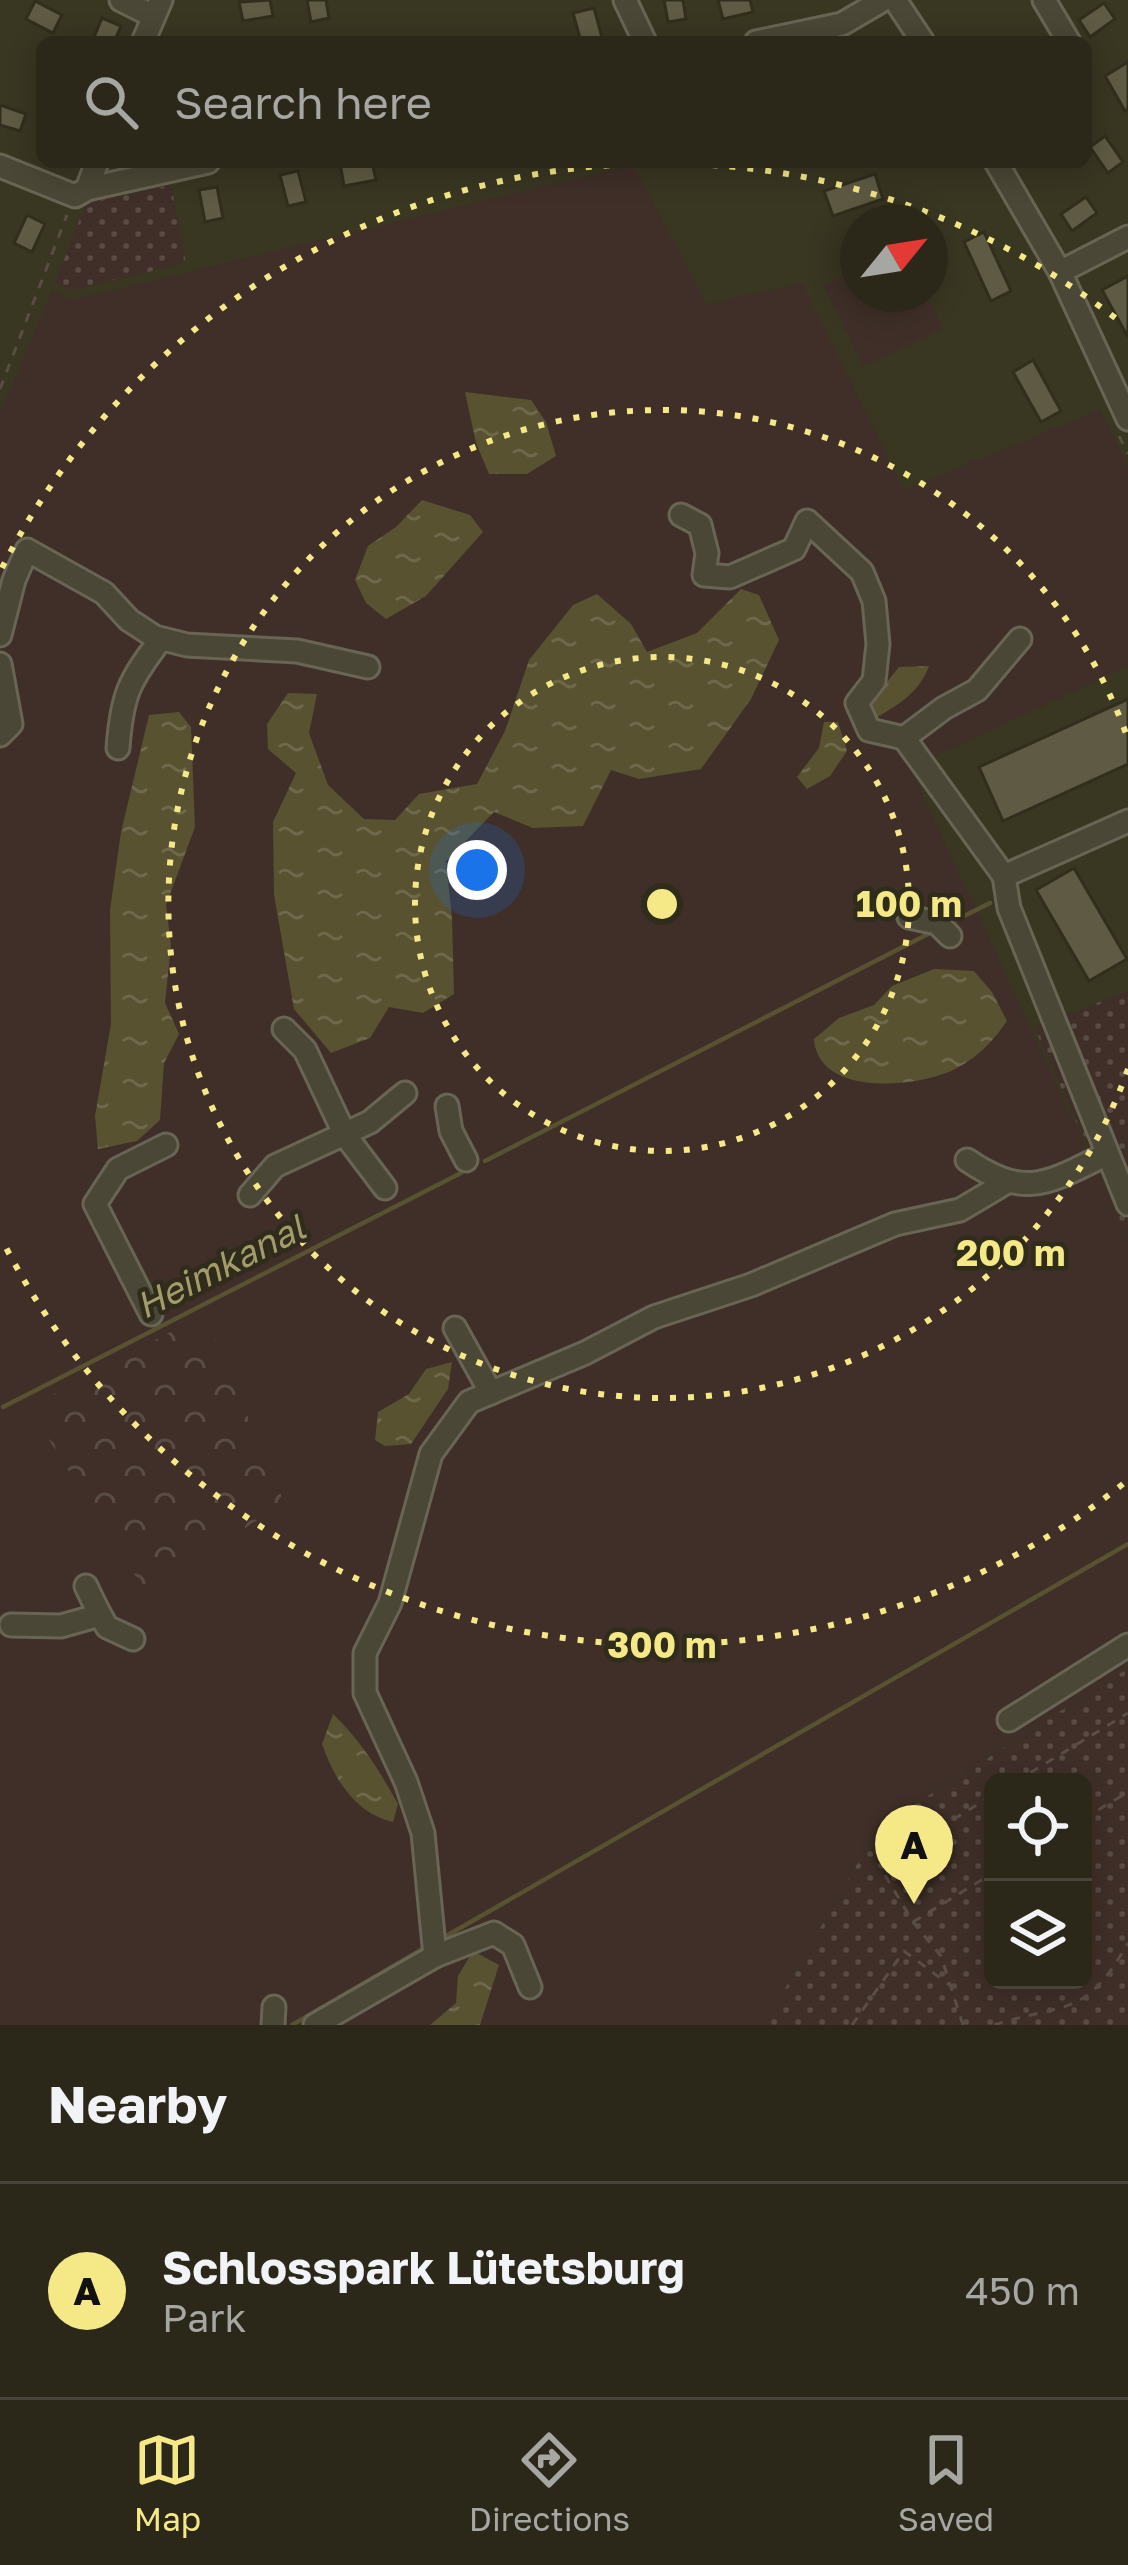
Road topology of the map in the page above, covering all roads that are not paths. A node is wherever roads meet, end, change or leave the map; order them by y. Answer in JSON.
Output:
{"nodes":[{"id":1,"x":121,"y":0,"type":"edge"},
{"id":2,"x":625,"y":0,"type":"edge"},
{"id":3,"x":883,"y":0,"type":"edge"},
{"id":4,"x":895,"y":0,"type":"edge"},
{"id":5,"x":1044,"y":0,"type":"edge"},
{"id":6,"x":157,"y":8,"type":"edge"},
{"id":7,"x":145,"y":36,"type":"edge"},
{"id":8,"x":642,"y":36,"type":"edge"},
{"id":9,"x":785,"y":36,"type":"edge"},
{"id":10,"x":919,"y":36,"type":"edge"},
{"id":11,"x":1066,"y":36,"type":"edge"},
{"id":12,"x":0,"y":166,"type":"edge"},
{"id":13,"x":94,"y":168,"type":"edge"},
{"id":14,"x":183,"y":168,"type":"edge"},
{"id":15,"x":999,"y":168,"type":"edge"},
{"id":16,"x":81,"y":193,"type":"junction"},
{"id":17,"x":1128,"y":237,"type":"edge"},
{"id":18,"x":1060,"y":272,"type":"junction"},
{"id":19,"x":1128,"y":419,"type":"edge"},
{"id":20,"x":681,"y":515,"type":"dead end"},
{"id":21,"x":5,"y":597,"type":"edge"},
{"id":22,"x":0,"y":635,"type":"edge"},
{"id":23,"x":161,"y":639,"type":"junction"},
{"id":24,"x":1020,"y":639,"type":"dead end"},
{"id":25,"x":0,"y":664,"type":"edge"},
{"id":26,"x":368,"y":667,"type":"dead end"},
{"id":27,"x":0,"y":735,"type":"edge"},
{"id":28,"x":904,"y":739,"type":"junction"},
{"id":29,"x":118,"y":748,"type":"dead end"},
{"id":30,"x":1128,"y":821,"type":"edge"},
{"id":31,"x":1004,"y":876,"type":"junction"},
{"id":32,"x":909,"y":917,"type":"dead end"},
{"id":33,"x":950,"y":936,"type":"dead end"},
{"id":34,"x":284,"y":1030,"type":"dead end"},
{"id":35,"x":405,"y":1093,"type":"dead end"},
{"id":36,"x":447,"y":1106,"type":"dead end"},
{"id":37,"x":344,"y":1134,"type":"junction"},
{"id":38,"x":166,"y":1145,"type":"dead end"},
{"id":39,"x":1107,"y":1154,"type":"junction"},
{"id":40,"x":466,"y":1160,"type":"dead end"},
{"id":41,"x":967,"y":1160,"type":"dead end"},
{"id":42,"x":1007,"y":1182,"type":"junction"},
{"id":43,"x":385,"y":1188,"type":"dead end"},
{"id":44,"x":250,"y":1195,"type":"dead end"},
{"id":45,"x":1128,"y":1204,"type":"edge"},
{"id":46,"x":151,"y":1314,"type":"dead end"},
{"id":47,"x":454,"y":1328,"type":"dead end"},
{"id":48,"x":491,"y":1393,"type":"junction"},
{"id":49,"x":86,"y":1586,"type":"dead end"},
{"id":50,"x":97,"y":1609,"type":"junction"},
{"id":51,"x":11,"y":1625,"type":"dead end"},
{"id":52,"x":133,"y":1639,"type":"dead end"},
{"id":53,"x":1128,"y":1645,"type":"edge"},
{"id":54,"x":1009,"y":1720,"type":"dead end"},
{"id":55,"x":434,"y":1947,"type":"junction"},
{"id":56,"x":530,"y":1987,"type":"dead end"},
{"id":57,"x":315,"y":2025,"type":"edge"}],
"edges":[{"from":1,"to":6,"type":"street"},
{"from":2,"to":8,"type":"street"},
{"from":3,"to":9,"type":"street"},
{"from":4,"to":10,"type":"street"},
{"from":5,"to":11,"type":"street"},
{"from":6,"to":7,"type":"street"},
{"from":12,"to":16,"type":"street"},
{"from":13,"to":16,"type":"street"},
{"from":14,"to":16,"type":"street"},
{"from":15,"to":18,"type":"street"},
{"from":17,"to":18,"type":"street"},
{"from":18,"to":19,"type":"street"},
{"from":20,"to":28,"type":"street"},
{"from":21,"to":22,"type":"street"},
{"from":21,"to":23,"type":"street"},
{"from":23,"to":26,"type":"street"},
{"from":23,"to":29,"type":"street"},
{"from":24,"to":28,"type":"street"},
{"from":25,"to":27,"type":"street"},
{"from":28,"to":31,"type":"street"},
{"from":30,"to":31,"type":"street"},
{"from":31,"to":39,"type":"street"},
{"from":32,"to":33,"type":"street"},
{"from":34,"to":37,"type":"street"},
{"from":35,"to":37,"type":"street"},
{"from":36,"to":40,"type":"street"},
{"from":37,"to":43,"type":"street"},
{"from":37,"to":44,"type":"street"},
{"from":38,"to":46,"type":"street"},
{"from":39,"to":42,"type":"street"},
{"from":39,"to":45,"type":"street"},
{"from":41,"to":42,"type":"street"},
{"from":42,"to":48,"type":"street"},
{"from":47,"to":48,"type":"street"},
{"from":48,"to":55,"type":"street"},
{"from":49,"to":50,"type":"street"},
{"from":50,"to":51,"type":"street"},
{"from":50,"to":52,"type":"street"},
{"from":53,"to":54,"type":"street"},
{"from":55,"to":56,"type":"street"},
{"from":55,"to":57,"type":"street"}]}
